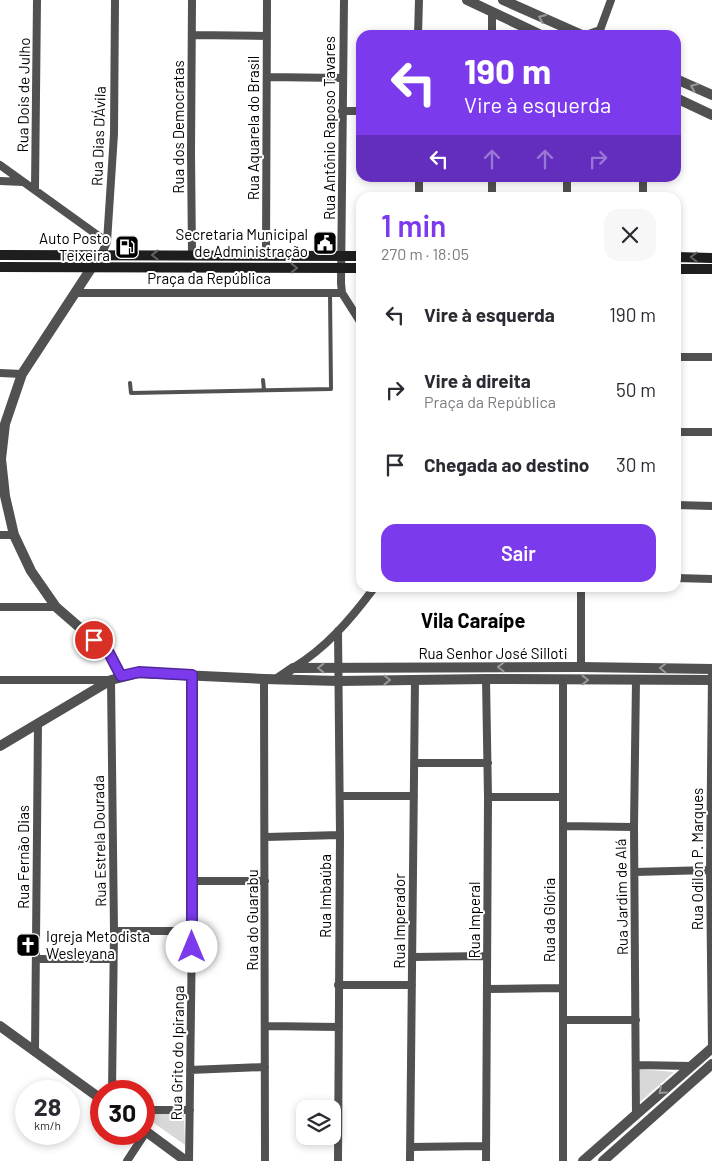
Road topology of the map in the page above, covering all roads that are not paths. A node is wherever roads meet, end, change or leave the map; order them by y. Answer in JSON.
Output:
{"nodes":[{"id":1,"x":38,"y":0,"type":"edge"},
{"id":2,"x":115,"y":0,"type":"edge"},
{"id":3,"x":192,"y":0,"type":"edge"},
{"id":4,"x":267,"y":0,"type":"edge"},
{"id":5,"x":344,"y":0,"type":"edge"},
{"id":6,"x":419,"y":0,"type":"edge"},
{"id":7,"x":467,"y":0,"type":"edge"},
{"id":8,"x":503,"y":0,"type":"edge"},
{"id":9,"x":611,"y":0,"type":"edge"},
{"id":10,"x":492,"y":12,"type":"junction"},
{"id":11,"x":418,"y":30,"type":"edge"},
{"id":12,"x":492,"y":30,"type":"edge"},
{"id":13,"x":530,"y":30,"type":"edge"},
{"id":14,"x":571,"y":30,"type":"edge"},
{"id":15,"x":601,"y":30,"type":"edge"},
{"id":16,"x":192,"y":35,"type":"junction"},
{"id":17,"x":267,"y":36,"type":"junction"},
{"id":18,"x":267,"y":77,"type":"junction"},
{"id":19,"x":342,"y":78,"type":"junction"},
{"id":20,"x":681,"y":81,"type":"edge"},
{"id":21,"x":712,"y":95,"type":"edge"},
{"id":22,"x":681,"y":100,"type":"edge"},
{"id":23,"x":342,"y":112,"type":"junction"},
{"id":24,"x":356,"y":112,"type":"edge"},
{"id":25,"x":712,"y":115,"type":"edge"},
{"id":26,"x":0,"y":165,"type":"edge"},
{"id":27,"x":0,"y":181,"type":"edge"},
{"id":28,"x":23,"y":182,"type":"junction"},
{"id":29,"x":35,"y":190,"type":"junction"},
{"id":30,"x":107,"y":242,"type":"junction"},
{"id":31,"x":0,"y":254,"type":"edge"},
{"id":32,"x":102,"y":255,"type":"junction"},
{"id":33,"x":192,"y":255,"type":"junction"},
{"id":34,"x":266,"y":255,"type":"junction"},
{"id":35,"x":342,"y":256,"type":"junction"},
{"id":36,"x":356,"y":256,"type":"edge"},
{"id":37,"x":681,"y":257,"type":"edge"},
{"id":38,"x":712,"y":258,"type":"edge"},
{"id":39,"x":0,"y":267,"type":"edge"},
{"id":40,"x":92,"y":268,"type":"junction"},
{"id":41,"x":342,"y":268,"type":"junction"},
{"id":42,"x":356,"y":268,"type":"edge"},
{"id":43,"x":681,"y":269,"type":"edge"},
{"id":44,"x":712,"y":269,"type":"edge"},
{"id":45,"x":75,"y":293,"type":"junction"},
{"id":46,"x":330,"y":293,"type":"junction"},
{"id":47,"x":342,"y":294,"type":"junction"},
{"id":48,"x":356,"y":315,"type":"edge"},
{"id":49,"x":681,"y":356,"type":"edge"},
{"id":50,"x":712,"y":357,"type":"edge"},
{"id":51,"x":0,"y":373,"type":"edge"},
{"id":52,"x":22,"y":374,"type":"junction"},
{"id":53,"x":263,"y":380,"type":"dead end"},
{"id":54,"x":130,"y":383,"type":"dead end"},
{"id":55,"x":264,"y":390,"type":"junction"},
{"id":56,"x":681,"y":432,"type":"edge"},
{"id":57,"x":712,"y":432,"type":"edge"},
{"id":58,"x":1,"y":459,"type":"edge"},
{"id":59,"x":681,"y":505,"type":"edge"},
{"id":60,"x":712,"y":506,"type":"edge"},
{"id":61,"x":0,"y":535,"type":"edge"},
{"id":62,"x":14,"y":535,"type":"junction"},
{"id":63,"x":681,"y":578,"type":"edge"},
{"id":64,"x":712,"y":579,"type":"edge"},
{"id":65,"x":371,"y":592,"type":"edge"},
{"id":66,"x":581,"y":592,"type":"edge"},
{"id":67,"x":56,"y":606,"type":"junction"},
{"id":68,"x":0,"y":607,"type":"edge"},
{"id":69,"x":338,"y":631,"type":"junction"},
{"id":70,"x":581,"y":667,"type":"junction"},
{"id":71,"x":293,"y":668,"type":"junction"},
{"id":72,"x":339,"y":668,"type":"junction"},
{"id":73,"x":712,"y":669,"type":"edge"},
{"id":74,"x":192,"y":675,"type":"junction"},
{"id":75,"x":116,"y":678,"type":"junction"},
{"id":76,"x":264,"y":679,"type":"junction"},
{"id":77,"x":277,"y":679,"type":"junction"},
{"id":78,"x":486,"y":679,"type":"junction"},
{"id":79,"x":563,"y":679,"type":"junction"},
{"id":80,"x":0,"y":680,"type":"edge"},
{"id":81,"x":415,"y":680,"type":"junction"},
{"id":82,"x":636,"y":680,"type":"junction"},
{"id":83,"x":712,"y":680,"type":"edge"},
{"id":84,"x":339,"y":681,"type":"junction"},
{"id":85,"x":38,"y":723,"type":"junction"},
{"id":86,"x":0,"y":746,"type":"edge"},
{"id":87,"x":415,"y":762,"type":"junction"},
{"id":88,"x":488,"y":763,"type":"junction"},
{"id":89,"x":340,"y":796,"type":"junction"},
{"id":90,"x":414,"y":796,"type":"junction"},
{"id":91,"x":488,"y":797,"type":"junction"},
{"id":92,"x":563,"y":798,"type":"junction"},
{"id":93,"x":563,"y":826,"type":"junction"},
{"id":94,"x":634,"y":827,"type":"junction"},
{"id":95,"x":340,"y":835,"type":"junction"},
{"id":96,"x":266,"y":837,"type":"junction"},
{"id":97,"x":710,"y":870,"type":"junction"},
{"id":98,"x":635,"y":872,"type":"junction"},
{"id":99,"x":192,"y":881,"type":"junction"},
{"id":100,"x":266,"y":881,"type":"junction"},
{"id":101,"x":712,"y":918,"type":"edge"},
{"id":102,"x":114,"y":931,"type":"junction"},
{"id":103,"x":192,"y":931,"type":"junction"},
{"id":104,"x":487,"y":956,"type":"junction"},
{"id":105,"x":413,"y":957,"type":"junction"},
{"id":106,"x":36,"y":959,"type":"junction"},
{"id":107,"x":113,"y":959,"type":"junction"},
{"id":108,"x":338,"y":986,"type":"junction"},
{"id":109,"x":412,"y":986,"type":"junction"},
{"id":110,"x":562,"y":988,"type":"junction"},
{"id":111,"x":487,"y":989,"type":"junction"},
{"id":112,"x":562,"y":1020,"type":"junction"},
{"id":113,"x":636,"y":1020,"type":"junction"},
{"id":114,"x":0,"y":1026,"type":"edge"},
{"id":115,"x":265,"y":1026,"type":"junction"},
{"id":116,"x":339,"y":1027,"type":"junction"},
{"id":117,"x":712,"y":1048,"type":"edge"},
{"id":118,"x":34,"y":1052,"type":"junction"},
{"id":119,"x":712,"y":1064,"type":"edge"},
{"id":120,"x":636,"y":1065,"type":"junction"},
{"id":121,"x":690,"y":1066,"type":"junction"},
{"id":122,"x":265,"y":1067,"type":"junction"},
{"id":123,"x":190,"y":1070,"type":"junction"},
{"id":124,"x":112,"y":1080,"type":"edge"},
{"id":125,"x":90,"y":1091,"type":"edge"},
{"id":126,"x":155,"y":1110,"type":"edge"},
{"id":127,"x":190,"y":1110,"type":"junction"},
{"id":128,"x":636,"y":1114,"type":"junction"},
{"id":129,"x":155,"y":1138,"type":"edge"},
{"id":130,"x":137,"y":1145,"type":"edge"},
{"id":131,"x":486,"y":1146,"type":"junction"},
{"id":132,"x":410,"y":1147,"type":"junction"},
{"id":133,"x":127,"y":1161,"type":"edge"},
{"id":134,"x":187,"y":1161,"type":"edge"},
{"id":135,"x":265,"y":1161,"type":"edge"},
{"id":136,"x":338,"y":1161,"type":"edge"},
{"id":137,"x":410,"y":1161,"type":"edge"},
{"id":138,"x":486,"y":1161,"type":"edge"},
{"id":139,"x":563,"y":1161,"type":"edge"},
{"id":140,"x":583,"y":1161,"type":"edge"},
{"id":141,"x":603,"y":1161,"type":"edge"}],
"edges":[{"from":1,"to":29,"type":"street","name":"Rua Dois de Julho"},
{"from":2,"to":30,"type":"street","name":"Rua Dias D'Ávila"},
{"from":3,"to":16,"type":"street","name":"Rua dos Democratas"},
{"from":4,"to":17,"type":"street","name":"Rua Aquarela do Brasil"},
{"from":5,"to":19,"type":"street","name":"Rua Antônio Raposo Tavares"},
{"from":6,"to":11,"type":"street"},
{"from":7,"to":10,"type":"street"},
{"from":14,"to":8,"type":"street","one_way":true},
{"from":9,"to":15,"type":"street"},
{"from":10,"to":12,"type":"street"},
{"from":10,"to":13,"type":"street"},
{"from":16,"to":17,"type":"street"},
{"from":16,"to":33,"type":"street","name":"Rua dos Democratas"},
{"from":17,"to":18,"type":"street","name":"Rua Aquarela do Brasil"},
{"from":18,"to":19,"type":"street"},
{"from":18,"to":34,"type":"street","name":"Rua Aquarela do Brasil"},
{"from":19,"to":23,"type":"street","name":"Rua Antônio Raposo Tavares"},
{"from":21,"to":20,"type":"street","one_way":true},
{"from":22,"to":25,"type":"street"},
{"from":23,"to":24,"type":"street"},
{"from":23,"to":35,"type":"street","name":"Rua Antônio Raposo Tavares"},
{"from":26,"to":28,"type":"street"},
{"from":27,"to":28,"type":"street"},
{"from":28,"to":29,"type":"street"},
{"from":29,"to":30,"type":"street"},
{"from":30,"to":32,"type":"street","name":"Rua Dias D'Ávila"},
{"from":31,"to":32,"type":"main road"},
{"from":33,"to":32,"type":"main road","one_way":true},
{"from":32,"to":40,"type":"street","name":"Rua Dias D'Ávila"},
{"from":33,"to":34,"type":"main road"},
{"from":34,"to":35,"type":"main road"},
{"from":35,"to":36,"type":"main road"},
{"from":35,"to":41,"type":"street","name":"Rua Antônio Raposo Tavares"},
{"from":38,"to":37,"type":"main road","one_way":true},
{"from":39,"to":40,"type":"main road"},
{"from":40,"to":41,"type":"main road","one_way":true},
{"from":40,"to":45,"type":"street"},
{"from":41,"to":42,"type":"main road"},
{"from":41,"to":47,"type":"street"},
{"from":43,"to":44,"type":"main road"},
{"from":45,"to":46,"type":"street","name":"Praça da República"},
{"from":45,"to":52,"type":"street"},
{"from":46,"to":47,"type":"street","name":"Praça da República"},
{"from":46,"to":55,"type":"lane"},
{"from":47,"to":48,"type":"street"},
{"from":49,"to":50,"type":"street"},
{"from":51,"to":52,"type":"street"},
{"from":52,"to":58,"type":"street"},
{"from":53,"to":55,"type":"lane"},
{"from":54,"to":55,"type":"lane"},
{"from":56,"to":57,"type":"street"},
{"from":58,"to":62,"type":"street"},
{"from":59,"to":60,"type":"street"},
{"from":61,"to":62,"type":"street"},
{"from":62,"to":67,"type":"street"},
{"from":63,"to":64,"type":"street"},
{"from":65,"to":69,"type":"street"},
{"from":66,"to":70,"type":"street"},
{"from":67,"to":68,"type":"street"},
{"from":67,"to":75,"type":"street"},
{"from":69,"to":71,"type":"street"},
{"from":69,"to":72,"type":"street","name":"Rua Imbaúba"},
{"from":70,"to":72,"type":"street","name":"Rua Senhor José Silloti","one_way":true},
{"from":73,"to":70,"type":"street","name":"Rua Senhor José Silloti","one_way":true},
{"from":72,"to":71,"type":"street","name":"Rua Senhor José Silloti","one_way":true},
{"from":71,"to":77,"type":"street"},
{"from":72,"to":84,"type":"street","name":"Rua Imbaúba"},
{"from":73,"to":83,"type":"street","name":"Rua Odilon P. Marques"},
{"from":74,"to":75,"type":"street","name":"Rua Senhor José Silloti"},
{"from":74,"to":76,"type":"street","name":"Rua Senhor José Silloti"},
{"from":74,"to":99,"type":"street","name":"Rua Grito do Ipiranga"},
{"from":75,"to":80,"type":"street"},
{"from":75,"to":85,"type":"street","name":"Rua Senhor José Silloti"},
{"from":75,"to":102,"type":"street","name":"Rua Estrela Dourada"},
{"from":76,"to":77,"type":"street","name":"Rua Senhor José Silloti"},
{"from":76,"to":96,"type":"street","name":"Rua do Guarabu"},
{"from":77,"to":84,"type":"street","name":"Rua Senhor José Silloti"},
{"from":78,"to":79,"type":"street","name":"Rua Senhor José Silloti"},
{"from":78,"to":81,"type":"street","name":"Rua Senhor José Silloti"},
{"from":78,"to":88,"type":"street","name":"Rua Imperal"},
{"from":79,"to":82,"type":"street","name":"Rua Senhor José Silloti","one_way":true},
{"from":79,"to":92,"type":"street","name":"Rua da Glória"},
{"from":84,"to":81,"type":"street","name":"Rua Senhor José Silloti","one_way":true},
{"from":81,"to":87,"type":"street","name":"Rua Imperador"},
{"from":82,"to":83,"type":"street","name":"Rua Senhor José Silloti"},
{"from":82,"to":94,"type":"street","name":"Rua Jardim de Alá"},
{"from":83,"to":97,"type":"street","name":"Rua Odilon P. Marques"},
{"from":84,"to":89,"type":"street","name":"Rua Imbaúba"},
{"from":85,"to":86,"type":"street","name":"Rua Senhor José Silloti"},
{"from":85,"to":106,"type":"street","name":"Rua Fernão Dias"},
{"from":87,"to":88,"type":"street"},
{"from":87,"to":90,"type":"street","name":"Rua Imperador"},
{"from":88,"to":91,"type":"street","name":"Rua Imperal"},
{"from":89,"to":90,"type":"street"},
{"from":89,"to":95,"type":"street","name":"Rua Imbaúba"},
{"from":90,"to":105,"type":"street","name":"Rua Imperador"},
{"from":91,"to":92,"type":"street"},
{"from":91,"to":104,"type":"street","name":"Rua Imperal"},
{"from":92,"to":93,"type":"street","name":"Rua da Glória"},
{"from":93,"to":94,"type":"street"},
{"from":93,"to":110,"type":"street","name":"Rua da Glória"},
{"from":94,"to":98,"type":"street","name":"Rua Jardim de Alá"},
{"from":95,"to":96,"type":"street"},
{"from":95,"to":108,"type":"street","name":"Rua Imbaúba"},
{"from":96,"to":100,"type":"street","name":"Rua do Guarabu"},
{"from":97,"to":98,"type":"street"},
{"from":97,"to":101,"type":"street","name":"Rua Odilon P. Marques"},
{"from":98,"to":113,"type":"street","name":"Rua Jardim de Alá"},
{"from":99,"to":100,"type":"street"},
{"from":99,"to":103,"type":"street","name":"Rua Grito do Ipiranga"},
{"from":100,"to":115,"type":"street","name":"Rua do Guarabu"},
{"from":101,"to":117,"type":"street","name":"Rua Odilon P. Marques"},
{"from":102,"to":103,"type":"street"},
{"from":102,"to":107,"type":"street","name":"Rua Estrela Dourada"},
{"from":103,"to":123,"type":"street","name":"Rua Grito do Ipiranga"},
{"from":104,"to":105,"type":"street"},
{"from":104,"to":111,"type":"street","name":"Rua Imperal"},
{"from":105,"to":109,"type":"street","name":"Rua Imperador"},
{"from":106,"to":107,"type":"street"},
{"from":106,"to":118,"type":"street","name":"Rua Fernão Dias"},
{"from":107,"to":124,"type":"street","name":"Rua Estrela Dourada"},
{"from":108,"to":109,"type":"street"},
{"from":108,"to":116,"type":"street","name":"Rua Imbaúba"},
{"from":109,"to":132,"type":"street","name":"Rua Imperador"},
{"from":110,"to":111,"type":"street"},
{"from":110,"to":112,"type":"street","name":"Rua da Glória"},
{"from":111,"to":131,"type":"street","name":"Rua Imperal"},
{"from":112,"to":113,"type":"street"},
{"from":112,"to":139,"type":"street","name":"Rua da Glória"},
{"from":113,"to":120,"type":"street","name":"Rua Jardim de Alá"},
{"from":114,"to":118,"type":"street"},
{"from":115,"to":116,"type":"street"},
{"from":115,"to":122,"type":"street","name":"Rua do Guarabu"},
{"from":116,"to":136,"type":"street","name":"Rua Imbaúba"},
{"from":117,"to":121,"type":"street"},
{"from":118,"to":125,"type":"street"},
{"from":119,"to":141,"type":"street"},
{"from":120,"to":121,"type":"street"},
{"from":120,"to":128,"type":"street","name":"Rua Jardim de Alá"},
{"from":121,"to":128,"type":"street","one_way":true},
{"from":122,"to":123,"type":"street"},
{"from":122,"to":135,"type":"street","name":"Rua do Guarabu"},
{"from":123,"to":127,"type":"street","name":"Rua Grito do Ipiranga"},
{"from":126,"to":127,"type":"street"},
{"from":127,"to":134,"type":"street","name":"Rua Grito do Ipiranga"},
{"from":128,"to":140,"type":"street"},
{"from":129,"to":134,"type":"street"},
{"from":130,"to":133,"type":"street"},
{"from":131,"to":132,"type":"street"},
{"from":131,"to":138,"type":"street","name":"Rua Imperal"},
{"from":132,"to":137,"type":"street","name":"Rua Imperador"}]}
